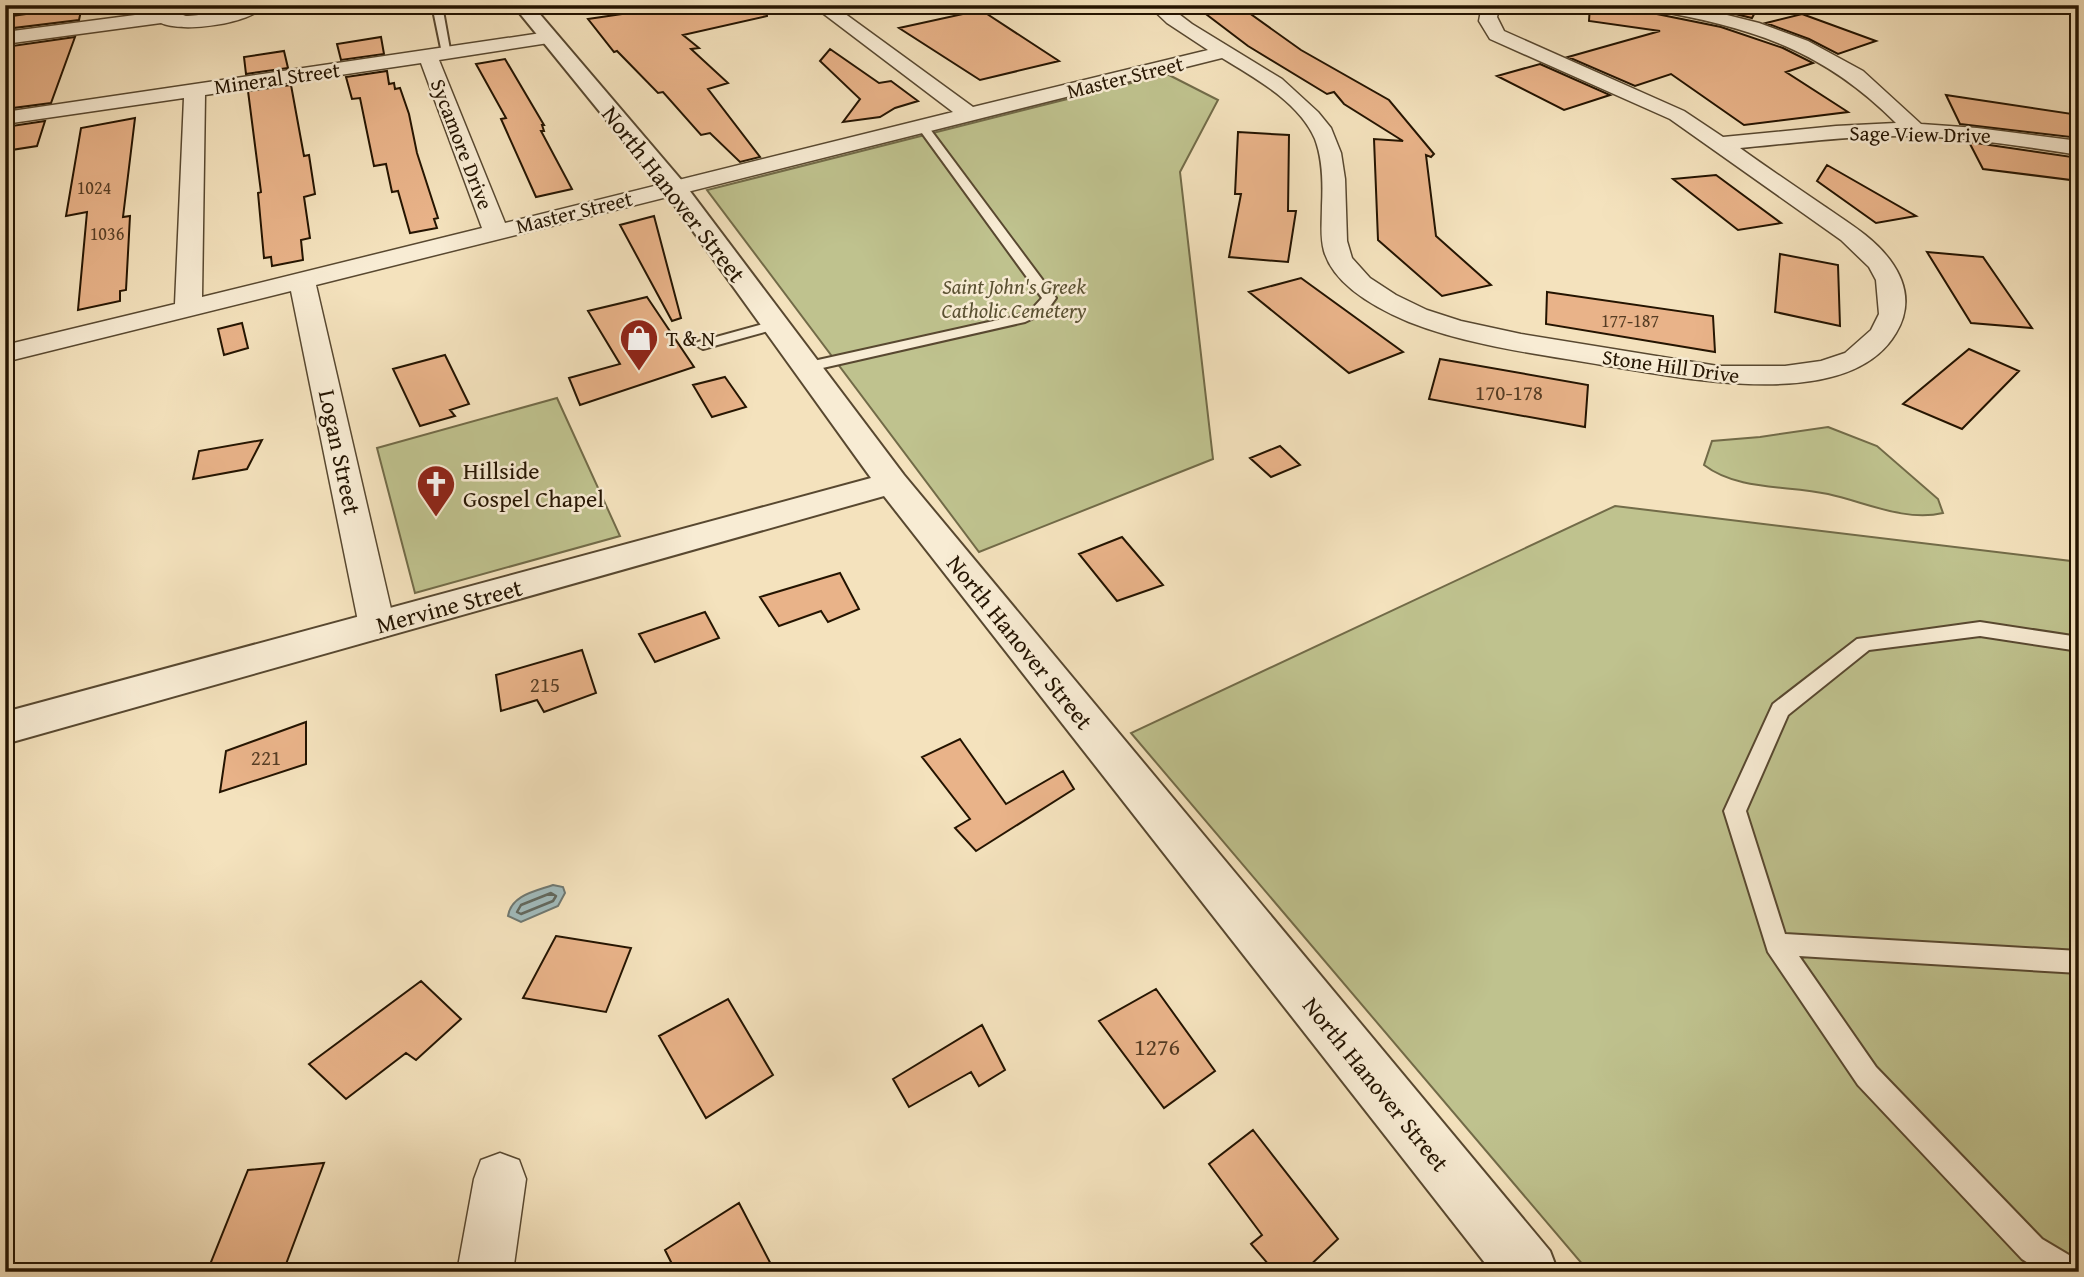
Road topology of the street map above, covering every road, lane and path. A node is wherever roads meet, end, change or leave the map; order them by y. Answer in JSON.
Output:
{"nodes":[{"id":1,"x":196,"y":5,"type":"edge"},
{"id":2,"x":257,"y":5,"type":"edge"},
{"id":3,"x":437,"y":5,"type":"edge"},
{"id":4,"x":522,"y":5,"type":"edge"},
{"id":5,"x":821,"y":5,"type":"edge"},
{"id":6,"x":1157,"y":5,"type":"edge"},
{"id":7,"x":1491,"y":5,"type":"edge"},
{"id":8,"x":1652,"y":5,"type":"edge"},
{"id":9,"x":161,"y":17,"type":"junction"},
{"id":10,"x":441,"y":21,"type":"joint"},
{"id":11,"x":5,"y":38,"type":"edge"},
{"id":12,"x":548,"y":38,"type":"junction"},
{"id":13,"x":1226,"y":51,"type":"junction"},
{"id":14,"x":437,"y":54,"type":"junction"},
{"id":15,"x":195,"y":91,"type":"junction"},
{"id":16,"x":970,"y":115,"type":"junction"},
{"id":17,"x":5,"y":118,"type":"edge"},
{"id":18,"x":923,"y":127,"type":"junction"},
{"id":19,"x":1915,"y":130,"type":"junction"},
{"id":20,"x":1718,"y":144,"type":"junction"},
{"id":21,"x":2079,"y":148,"type":"edge"},
{"id":22,"x":674,"y":187,"type":"junction"},
{"id":23,"x":496,"y":232,"type":"junction"},
{"id":24,"x":302,"y":279,"type":"junction"},
{"id":25,"x":188,"y":310,"type":"junction"},
{"id":26,"x":775,"y":325,"type":"junction"},
{"id":27,"x":703,"y":345,"type":"dead end"},
{"id":28,"x":5,"y":354,"type":"edge"},
{"id":29,"x":805,"y":367,"type":"junction"},
{"id":30,"x":892,"y":483,"type":"junction"},
{"id":31,"x":377,"y":626,"type":"junction"},
{"id":32,"x":2079,"y":644,"type":"edge"},
{"id":33,"x":5,"y":728,"type":"edge"},
{"id":34,"x":1776,"y":944,"type":"junction"},
{"id":35,"x":2079,"y":962,"type":"edge"},
{"id":36,"x":500,"y":1178,"type":"dead end"},
{"id":37,"x":485,"y":1272,"type":"edge"},
{"id":38,"x":1529,"y":1272,"type":"edge"},
{"id":39,"x":2069,"y":1272,"type":"edge"}],
"edges":[{"from":1,"to":9,"type":"street"},
{"from":2,"to":9,"type":"street"},
{"from":3,"to":10,"type":"lane"},
{"from":4,"to":12,"type":"street","name":"North Hanover Street"},
{"from":5,"to":16,"type":"street"},
{"from":6,"to":13,"type":"street","name":"Stone Hill Drive"},
{"from":7,"to":20,"type":"street","name":"Stone Hill Drive"},
{"from":8,"to":19,"type":"street"},
{"from":9,"to":11,"type":"street"},
{"from":10,"to":14,"type":"lane"},
{"from":12,"to":14,"type":"street","name":"Mineral Street"},
{"from":12,"to":22,"type":"street","name":"North Hanover Street"},
{"from":13,"to":16,"type":"street","name":"Master Street"},
{"from":13,"to":20,"type":"street","name":"Stone Hill Drive"},
{"from":14,"to":15,"type":"street","name":"Mineral Street"},
{"from":14,"to":23,"type":"street","name":"Sycamore Drive"},
{"from":15,"to":17,"type":"street","name":"Mineral Street"},
{"from":15,"to":25,"type":"street"},
{"from":16,"to":18,"type":"street","name":"Master Street"},
{"from":18,"to":22,"type":"street","name":"Master Street"},
{"from":18,"to":29,"type":"lane"},
{"from":19,"to":20,"type":"street","name":"Sage View Drive"},
{"from":19,"to":21,"type":"street","name":"Sage View Drive"},
{"from":22,"to":23,"type":"street","name":"Master Street"},
{"from":22,"to":26,"type":"street","name":"North Hanover Street"},
{"from":23,"to":24,"type":"street","name":"Master Street"},
{"from":24,"to":25,"type":"street","name":"Master Street"},
{"from":24,"to":31,"type":"street","name":"Logan Street"},
{"from":25,"to":28,"type":"street","name":"Master Street"},
{"from":26,"to":27,"type":"lane"},
{"from":26,"to":29,"type":"street","name":"North Hanover Street"},
{"from":29,"to":30,"type":"street","name":"North Hanover Street"},
{"from":30,"to":31,"type":"street","name":"Mervine Street"},
{"from":30,"to":38,"type":"street","name":"North Hanover Street"},
{"from":31,"to":33,"type":"street","name":"Mervine Street"},
{"from":32,"to":34,"type":"lane"},
{"from":34,"to":35,"type":"lane"},
{"from":34,"to":39,"type":"lane"},
{"from":36,"to":37,"type":"street"}]}
